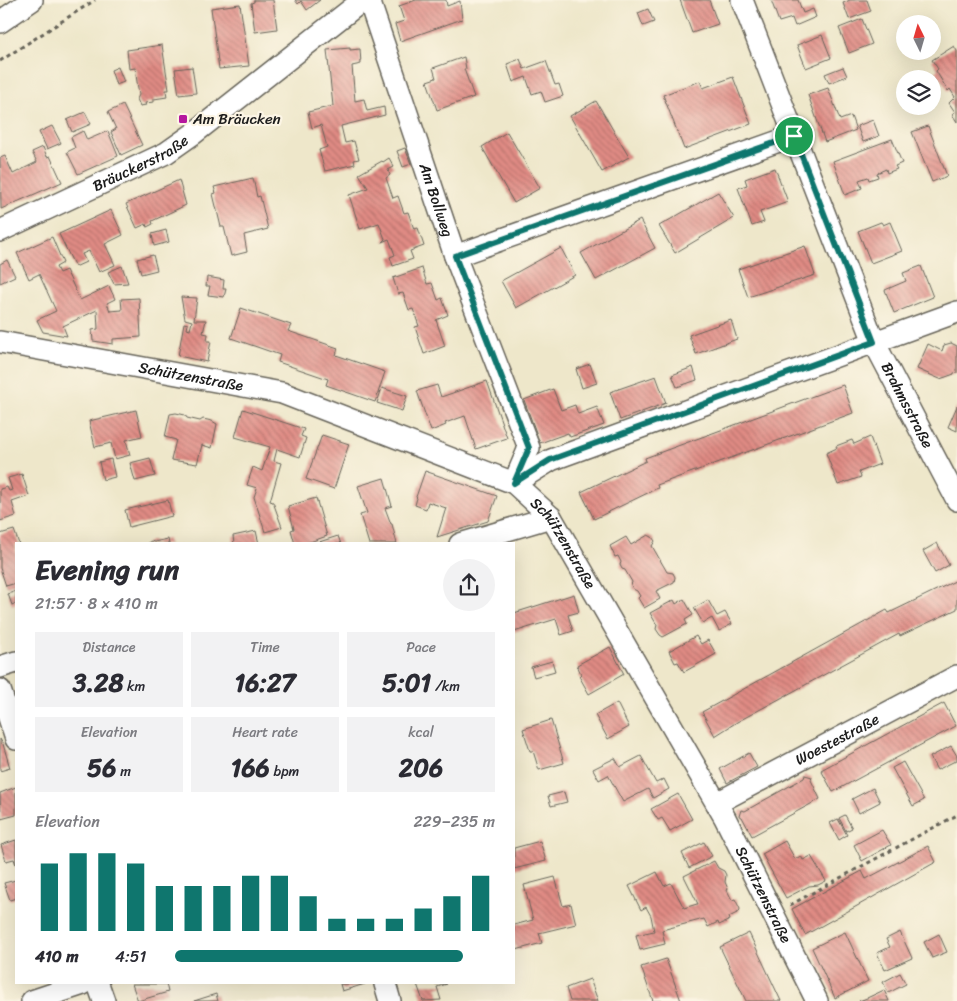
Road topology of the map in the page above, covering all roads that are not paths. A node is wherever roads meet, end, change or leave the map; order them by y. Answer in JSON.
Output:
{"nodes":[{"id":1,"x":32,"y":0,"type":"edge"},
{"id":2,"x":363,"y":0,"type":"edge"},
{"id":3,"x":369,"y":0,"type":"edge"},
{"id":4,"x":742,"y":0,"type":"edge"},
{"id":5,"x":0,"y":22,"type":"edge"},
{"id":6,"x":794,"y":136,"type":"junction"},
{"id":7,"x":0,"y":230,"type":"edge"},
{"id":8,"x":455,"y":256,"type":"junction"},
{"id":9,"x":957,"y":312,"type":"edge"},
{"id":10,"x":0,"y":342,"type":"edge"},
{"id":11,"x":874,"y":342,"type":"junction"},
{"id":12,"x":514,"y":483,"type":"junction"},
{"id":13,"x":957,"y":500,"type":"edge"},
{"id":14,"x":551,"y":516,"type":"junction"},
{"id":15,"x":466,"y":542,"type":"edge"},
{"id":16,"x":15,"y":662,"type":"edge"},
{"id":17,"x":0,"y":667,"type":"edge"},
{"id":18,"x":957,"y":676,"type":"edge"},
{"id":19,"x":0,"y":690,"type":"edge"},
{"id":20,"x":15,"y":735,"type":"edge"},
{"id":21,"x":717,"y":803,"type":"junction"},
{"id":22,"x":83,"y":984,"type":"edge"},
{"id":23,"x":98,"y":984,"type":"edge"},
{"id":24,"x":385,"y":984,"type":"edge"},
{"id":25,"x":32,"y":1001,"type":"edge"},
{"id":26,"x":104,"y":1001,"type":"edge"},
{"id":27,"x":390,"y":1001,"type":"edge"},
{"id":28,"x":817,"y":1001,"type":"edge"}],
"edges":[{"from":1,"to":5,"type":"street"},
{"from":2,"to":7,"type":"street","name":"Bräuckerstraße"},
{"from":3,"to":8,"type":"street","name":"Am Bollweg"},
{"from":4,"to":6,"type":"street","name":"Brahmsstraße"},
{"from":6,"to":8,"type":"street"},
{"from":6,"to":11,"type":"street","name":"Brahmsstraße"},
{"from":8,"to":12,"type":"street","name":"Am Bollweg"},
{"from":9,"to":11,"type":"street"},
{"from":10,"to":12,"type":"street","name":"Schützenstraße"},
{"from":11,"to":12,"type":"street"},
{"from":11,"to":13,"type":"street","name":"Brahmsstraße"},
{"from":12,"to":14,"type":"street","name":"Schützenstraße"},
{"from":14,"to":15,"type":"street"},
{"from":14,"to":21,"type":"street","name":"Schützenstraße"},
{"from":16,"to":17,"type":"street"},
{"from":18,"to":21,"type":"street","name":"Woestestraße"},
{"from":19,"to":20,"type":"street"},
{"from":21,"to":28,"type":"street","name":"Schützenstraße"},
{"from":22,"to":25,"type":"street"},
{"from":23,"to":26,"type":"street"},
{"from":24,"to":27,"type":"street"}]}
